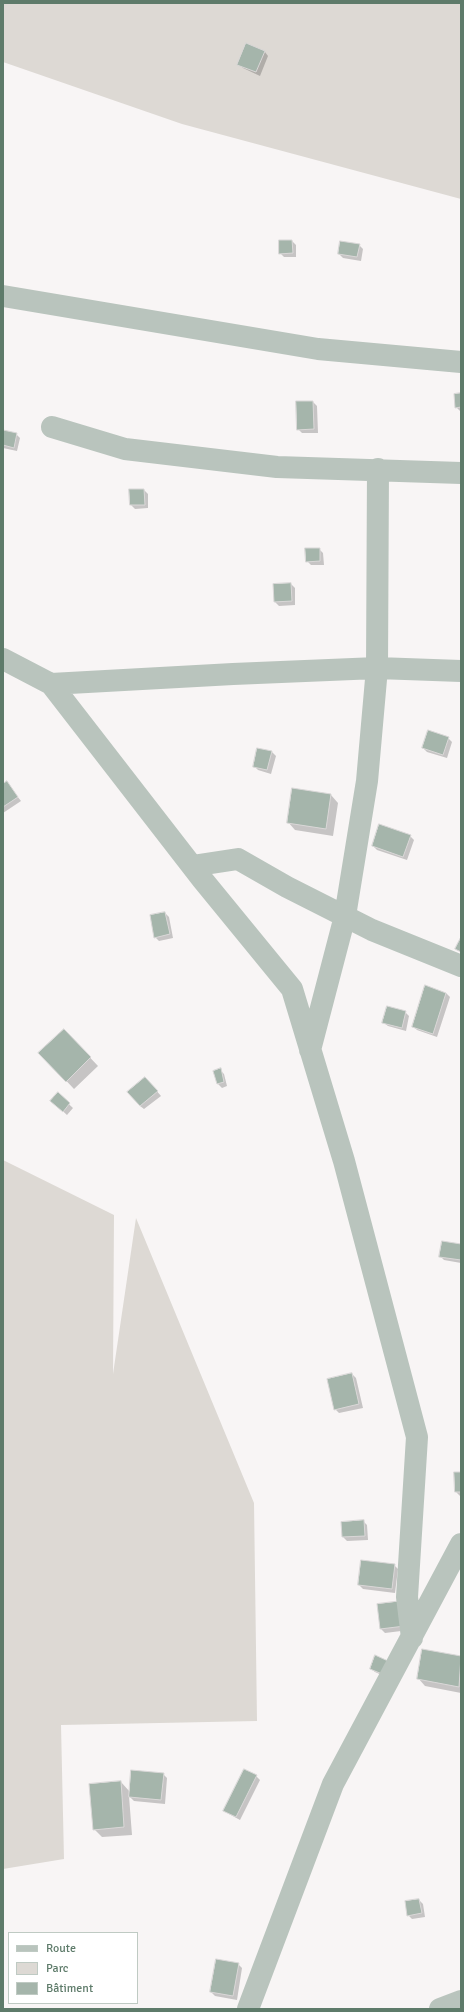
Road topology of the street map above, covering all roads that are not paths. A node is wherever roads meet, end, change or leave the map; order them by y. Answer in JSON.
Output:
{"nodes":[{"id":1,"x":3,"y":296,"type":"edge"},
{"id":2,"x":461,"y":362,"type":"edge"},
{"id":3,"x":52,"y":427,"type":"dead end"},
{"id":4,"x":378,"y":469,"type":"junction"},
{"id":5,"x":461,"y":472,"type":"edge"},
{"id":6,"x":3,"y":659,"type":"edge"},
{"id":7,"x":377,"y":668,"type":"junction"},
{"id":8,"x":461,"y":671,"type":"edge"},
{"id":9,"x":51,"y":684,"type":"junction"},
{"id":10,"x":192,"y":866,"type":"junction"},
{"id":11,"x":345,"y":916,"type":"junction"},
{"id":12,"x":461,"y":966,"type":"edge"},
{"id":13,"x":310,"y":1050,"type":"junction"},
{"id":14,"x":461,"y":1544,"type":"edge"},
{"id":15,"x":412,"y":1638,"type":"junction"},
{"id":16,"x":461,"y":2001,"type":"edge"},
{"id":17,"x":248,"y":2009,"type":"edge"},
{"id":18,"x":440,"y":2009,"type":"edge"}],
"edges":[{"from":1,"to":2,"type":"street"},
{"from":3,"to":4,"type":"street"},
{"from":4,"to":5,"type":"street"},
{"from":4,"to":7,"type":"street"},
{"from":6,"to":9,"type":"street"},
{"from":7,"to":8,"type":"street"},
{"from":7,"to":9,"type":"street"},
{"from":7,"to":11,"type":"street"},
{"from":9,"to":10,"type":"street"},
{"from":10,"to":11,"type":"street"},
{"from":10,"to":13,"type":"street"},
{"from":11,"to":12,"type":"street"},
{"from":11,"to":13,"type":"street"},
{"from":13,"to":15,"type":"street"},
{"from":14,"to":15,"type":"street"},
{"from":15,"to":17,"type":"street"},
{"from":16,"to":18,"type":"street"}]}
